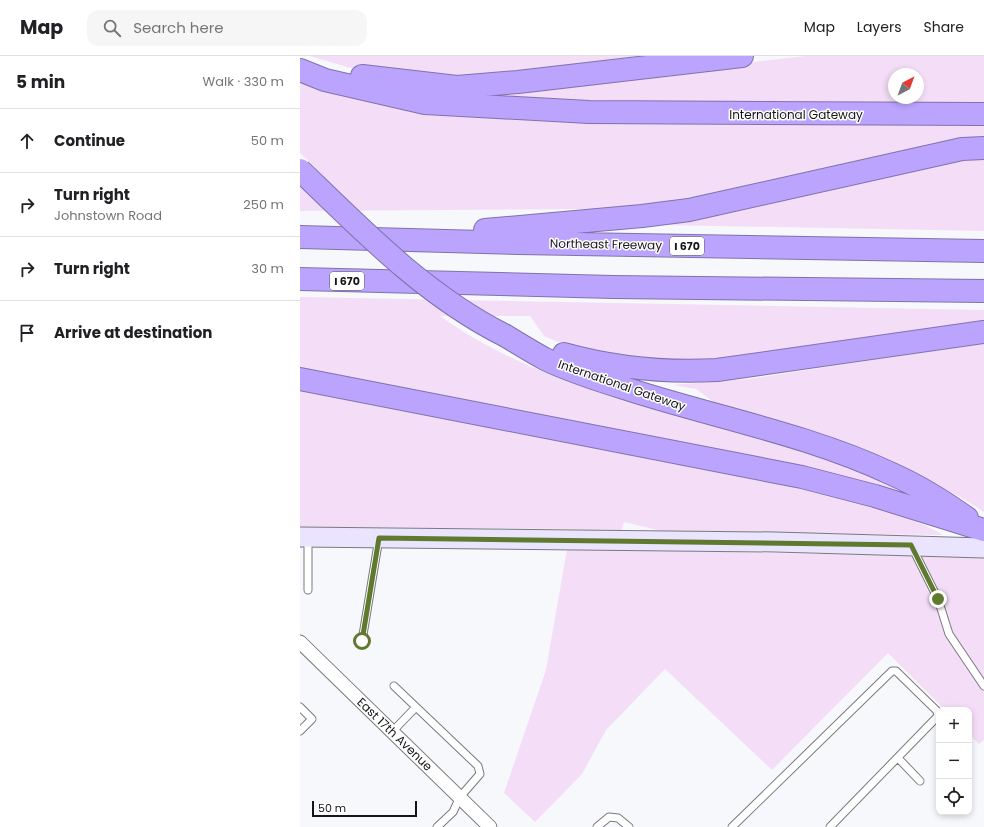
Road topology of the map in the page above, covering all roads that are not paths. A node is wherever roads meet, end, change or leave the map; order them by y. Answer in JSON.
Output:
{"nodes":[{"id":1,"x":742,"y":56,"type":"edge"},
{"id":2,"x":300,"y":65,"type":"edge"},
{"id":3,"x":300,"y":70,"type":"edge"},
{"id":4,"x":984,"y":114,"type":"edge"},
{"id":5,"x":984,"y":148,"type":"edge"},
{"id":6,"x":300,"y":170,"type":"edge"},
{"id":7,"x":300,"y":237,"type":"edge"},
{"id":8,"x":390,"y":239,"type":"junction"},
{"id":9,"x":984,"y":251,"type":"edge"},
{"id":10,"x":300,"y":280,"type":"edge"},
{"id":11,"x":984,"y":291,"type":"edge"},
{"id":12,"x":984,"y":332,"type":"edge"},
{"id":13,"x":506,"y":336,"type":"junction"},
{"id":14,"x":300,"y":379,"type":"edge"},
{"id":15,"x":984,"y":530,"type":"edge"},
{"id":16,"x":304,"y":537,"type":"edge"},
{"id":17,"x":379,"y":538,"type":"junction"},
{"id":18,"x":911,"y":545,"type":"junction"},
{"id":19,"x":984,"y":548,"type":"edge"},
{"id":20,"x":308,"y":590,"type":"dead end"},
{"id":21,"x":362,"y":641,"type":"dead end"},
{"id":22,"x":300,"y":643,"type":"edge"},
{"id":23,"x":394,"y":686,"type":"dead end"},
{"id":24,"x":984,"y":686,"type":"edge"},
{"id":25,"x":300,"y":707,"type":"edge"},
{"id":26,"x":416,"y":707,"type":"junction"},
{"id":27,"x":300,"y":731,"type":"edge"},
{"id":28,"x":392,"y":732,"type":"junction"},
{"id":29,"x":898,"y":758,"type":"junction"},
{"id":30,"x":920,"y":781,"type":"dead end"},
{"id":31,"x":460,"y":797,"type":"junction"},
{"id":32,"x":437,"y":827,"type":"edge"},
{"id":33,"x":490,"y":827,"type":"edge"},
{"id":34,"x":597,"y":827,"type":"edge"},
{"id":35,"x":629,"y":827,"type":"edge"},
{"id":36,"x":732,"y":827,"type":"edge"},
{"id":37,"x":830,"y":827,"type":"edge"}],
"edges":[{"from":1,"to":2,"type":"highway"},
{"from":3,"to":4,"type":"highway","name":"International Gateway"},
{"from":5,"to":8,"type":"highway"},
{"from":6,"to":13,"type":"highway","name":"International Gateway","bridge":true},
{"from":7,"to":8,"type":"highway","name":"Northeast Freeway","number":"I 670"},
{"from":8,"to":9,"type":"highway","name":"Northeast Freeway","number":"I 670"},
{"from":10,"to":11,"type":"highway","number":"I 670"},
{"from":12,"to":13,"type":"highway"},
{"from":13,"to":15,"type":"highway","name":"International Gateway"},
{"from":14,"to":15,"type":"highway"},
{"from":16,"to":17,"type":"main road"},
{"from":16,"to":20,"type":"lane"},
{"from":17,"to":18,"type":"main road"},
{"from":17,"to":21,"type":"lane"},
{"from":18,"to":19,"type":"main road"},
{"from":18,"to":24,"type":"lane"},
{"from":22,"to":28,"type":"street","name":"East 17th Avenue"},
{"from":23,"to":26,"type":"lane"},
{"from":25,"to":27,"type":"lane"},
{"from":26,"to":28,"type":"lane"},
{"from":26,"to":31,"type":"lane"},
{"from":28,"to":31,"type":"street","name":"East 17th Avenue"},
{"from":29,"to":30,"type":"lane"},
{"from":29,"to":36,"type":"lane"},
{"from":29,"to":37,"type":"lane"},
{"from":31,"to":32,"type":"lane"},
{"from":31,"to":33,"type":"street","name":"East 17th Avenue"},
{"from":34,"to":35,"type":"lane"}]}
